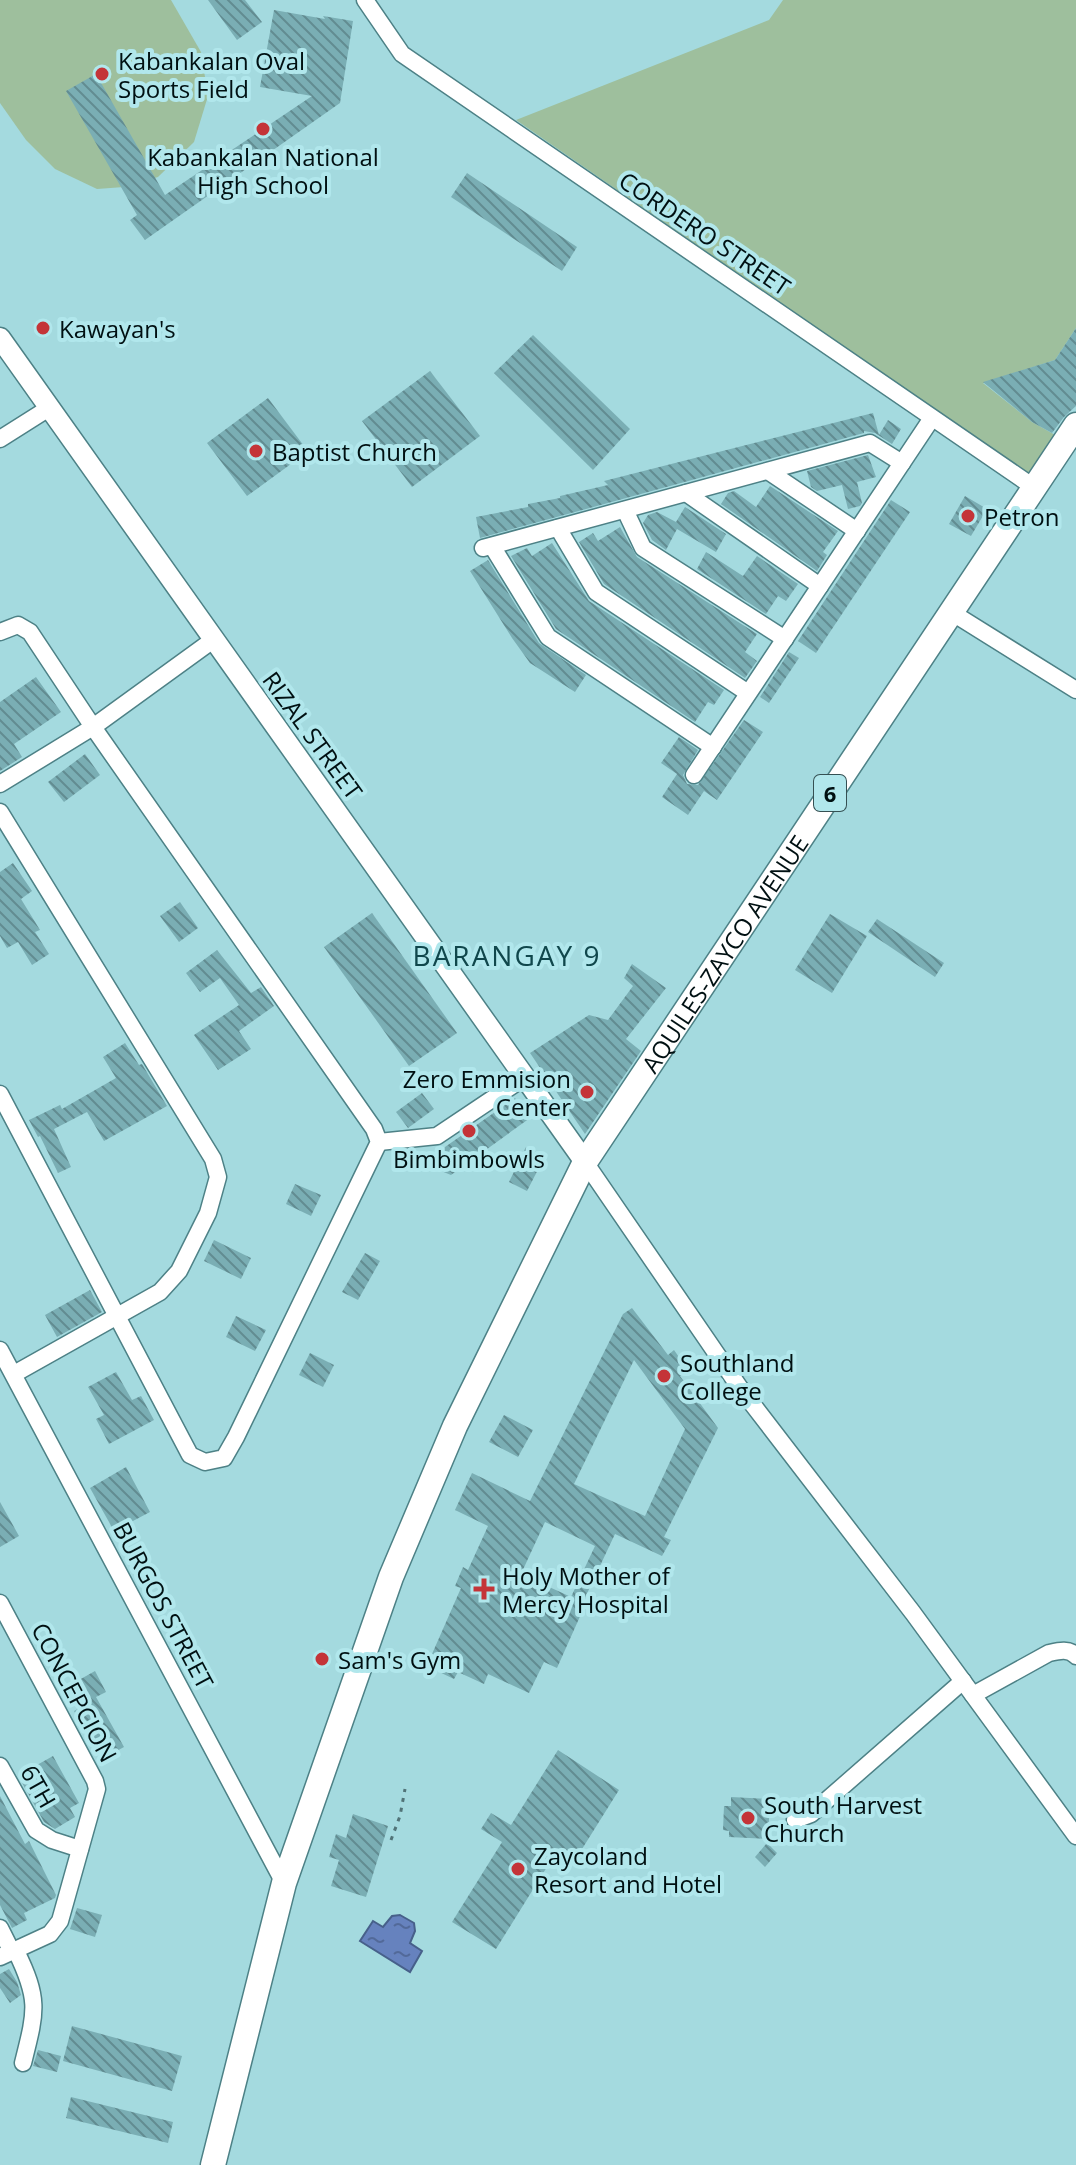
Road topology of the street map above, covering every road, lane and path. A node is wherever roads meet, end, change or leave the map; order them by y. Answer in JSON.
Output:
{"nodes":[{"id":1,"x":365,"y":0,"type":"edge"},
{"id":2,"x":0,"y":338,"type":"edge"},
{"id":3,"x":49,"y":408,"type":"junction"},
{"id":4,"x":932,"y":418,"type":"junction"},
{"id":5,"x":1076,"y":425,"type":"edge"},
{"id":6,"x":0,"y":439,"type":"edge"},
{"id":7,"x":902,"y":463,"type":"junction"},
{"id":8,"x":768,"y":471,"type":"junction"},
{"id":9,"x":1035,"y":488,"type":"junction"},
{"id":10,"x":686,"y":493,"type":"junction"},
{"id":11,"x":625,"y":510,"type":"junction"},
{"id":12,"x":558,"y":528,"type":"junction"},
{"id":13,"x":857,"y":531,"type":"junction"},
{"id":14,"x":820,"y":586,"type":"junction"},
{"id":15,"x":951,"y":612,"type":"junction"},
{"id":16,"x":0,"y":632,"type":"edge"},
{"id":17,"x":785,"y":639,"type":"junction"},
{"id":18,"x":213,"y":640,"type":"junction"},
{"id":19,"x":1076,"y":690,"type":"edge"},
{"id":20,"x":748,"y":693,"type":"junction"},
{"id":21,"x":93,"y":727,"type":"junction"},
{"id":22,"x":713,"y":747,"type":"junction"},
{"id":23,"x":694,"y":775,"type":"dead end"},
{"id":24,"x":0,"y":784,"type":"edge"},
{"id":25,"x":0,"y":812,"type":"edge"},
{"id":26,"x":525,"y":1077,"type":"junction"},
{"id":27,"x":0,"y":1094,"type":"edge"},
{"id":28,"x":379,"y":1142,"type":"junction"},
{"id":29,"x":585,"y":1162,"type":"junction"},
{"id":30,"x":118,"y":1315,"type":"junction"},
{"id":31,"x":0,"y":1350,"type":"edge"},
{"id":32,"x":8,"y":1373,"type":"edge"},
{"id":33,"x":0,"y":1603,"type":"edge"},
{"id":34,"x":1076,"y":1656,"type":"edge"},
{"id":35,"x":963,"y":1681,"type":"junction"},
{"id":36,"x":973,"y":1695,"type":"junction"},
{"id":37,"x":0,"y":1766,"type":"edge"},
{"id":38,"x":405,"y":1789,"type":"dead end"},
{"id":39,"x":795,"y":1820,"type":"dead end"},
{"id":40,"x":1076,"y":1836,"type":"edge"},
{"id":41,"x":391,"y":1840,"type":"dead end"},
{"id":42,"x":80,"y":1849,"type":"junction"},
{"id":43,"x":284,"y":1883,"type":"junction"},
{"id":44,"x":0,"y":1928,"type":"edge"},
{"id":45,"x":9,"y":1953,"type":"edge"},
{"id":46,"x":23,"y":2063,"type":"dead end"},
{"id":47,"x":213,"y":2165,"type":"edge"}],
"edges":[{"from":1,"to":4,"type":"street","name":"CORDERO STREET"},
{"from":2,"to":3,"type":"main road","name":"RIZAL STREET"},
{"from":3,"to":6,"type":"street"},
{"from":3,"to":18,"type":"main road","name":"RIZAL STREET"},
{"from":4,"to":7,"type":"street"},
{"from":4,"to":9,"type":"street","name":"CORDERO STREET"},
{"from":5,"to":9,"type":"highway","name":"AQUILES-ZAYCO AVENUE","number":"6"},
{"from":7,"to":8,"type":"street"},
{"from":7,"to":13,"type":"street"},
{"from":8,"to":10,"type":"street"},
{"from":8,"to":13,"type":"street"},
{"from":9,"to":15,"type":"highway","name":"AQUILES-ZAYCO AVENUE","number":"6"},
{"from":10,"to":11,"type":"street"},
{"from":10,"to":14,"type":"street"},
{"from":11,"to":12,"type":"street"},
{"from":11,"to":17,"type":"street"},
{"from":12,"to":20,"type":"street"},
{"from":12,"to":22,"type":"street"},
{"from":13,"to":14,"type":"street"},
{"from":14,"to":17,"type":"street"},
{"from":15,"to":19,"type":"street"},
{"from":15,"to":29,"type":"highway","name":"AQUILES-ZAYCO AVENUE","number":"6"},
{"from":16,"to":21,"type":"street"},
{"from":17,"to":20,"type":"street"},
{"from":18,"to":21,"type":"street"},
{"from":18,"to":26,"type":"main road","name":"RIZAL STREET"},
{"from":20,"to":22,"type":"street"},
{"from":21,"to":24,"type":"street"},
{"from":21,"to":28,"type":"street"},
{"from":22,"to":23,"type":"street"},
{"from":25,"to":30,"type":"street"},
{"from":26,"to":28,"type":"street"},
{"from":26,"to":29,"type":"main road","name":"RIZAL STREET"},
{"from":27,"to":30,"type":"street"},
{"from":28,"to":30,"type":"street"},
{"from":29,"to":35,"type":"street"},
{"from":29,"to":43,"type":"highway","number":"6"},
{"from":30,"to":32,"type":"street"},
{"from":31,"to":32,"type":"street","name":"BURGOS STREET"},
{"from":32,"to":43,"type":"street","name":"BURGOS STREET"},
{"from":33,"to":42,"type":"street","name":"CONCEPCION"},
{"from":34,"to":36,"type":"street"},
{"from":35,"to":36,"type":"street"},
{"from":35,"to":39,"type":"street"},
{"from":36,"to":40,"type":"street"},
{"from":37,"to":42,"type":"street","name":"6TH"},
{"from":38,"to":41,"type":"path"},
{"from":42,"to":45,"type":"street","name":"CONCEPCION"},
{"from":43,"to":47,"type":"highway","number":"6"},
{"from":44,"to":45,"type":"street"},
{"from":45,"to":46,"type":"street"}]}
